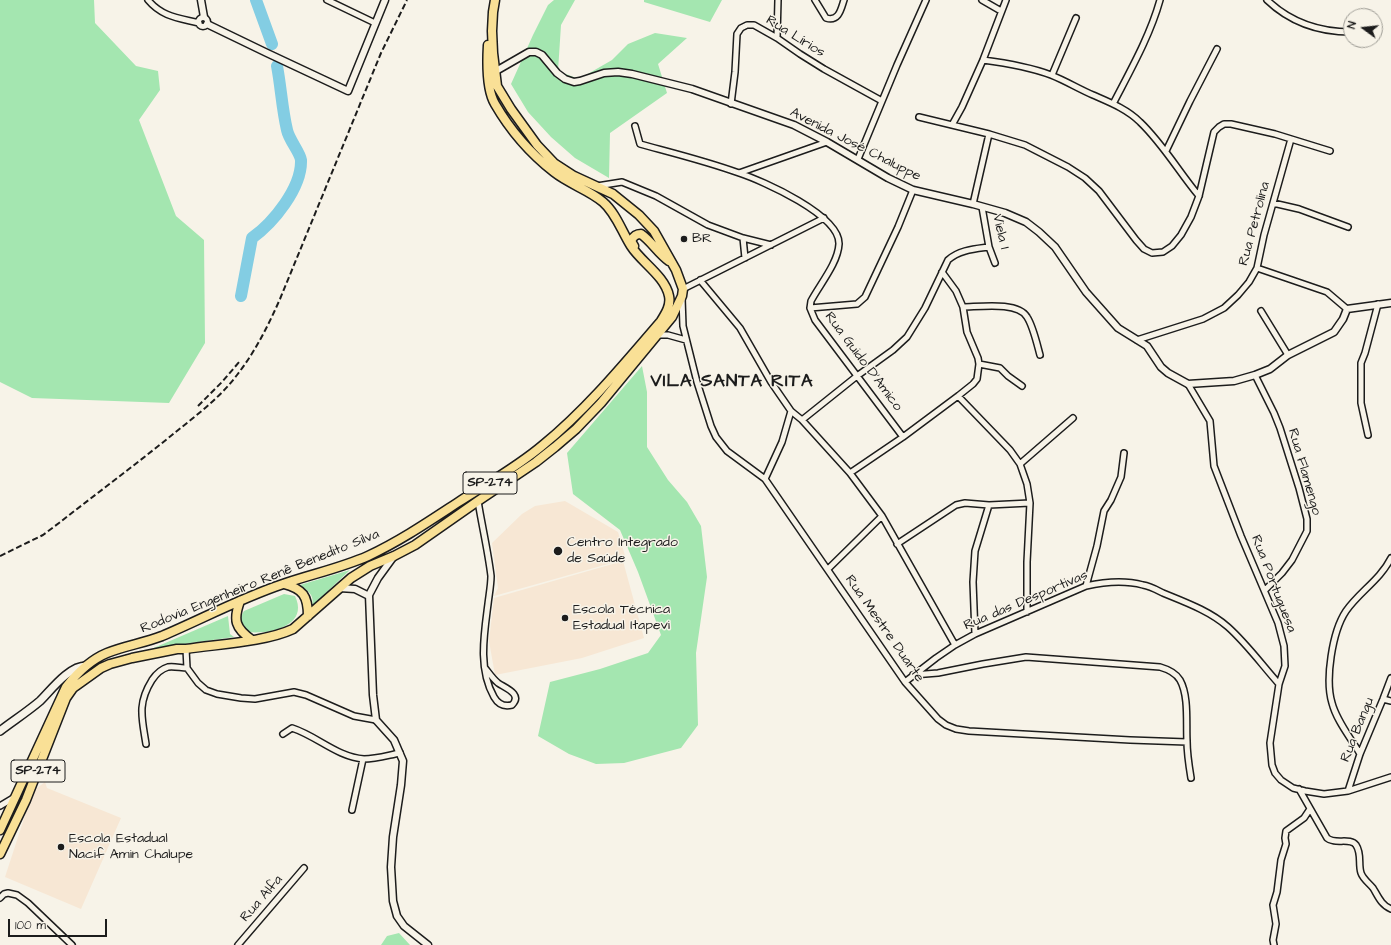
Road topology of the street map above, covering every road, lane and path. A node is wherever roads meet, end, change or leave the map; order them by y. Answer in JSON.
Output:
{"nodes":[{"id":1,"x":148,"y":0,"type":"edge"},
{"id":2,"x":201,"y":0,"type":"edge"},
{"id":3,"x":327,"y":0,"type":"edge"},
{"id":4,"x":385,"y":0,"type":"edge"},
{"id":5,"x":490,"y":0,"type":"edge"},
{"id":6,"x":495,"y":0,"type":"edge"},
{"id":7,"x":778,"y":0,"type":"edge"},
{"id":8,"x":816,"y":0,"type":"edge"},
{"id":9,"x":844,"y":0,"type":"edge"},
{"id":10,"x":926,"y":0,"type":"edge"},
{"id":11,"x":982,"y":0,"type":"edge"},
{"id":12,"x":1006,"y":0,"type":"edge"},
{"id":13,"x":1160,"y":0,"type":"edge"},
{"id":14,"x":1267,"y":0,"type":"edge"},
{"id":15,"x":1001,"y":11,"type":"junction"},
{"id":16,"x":204,"y":17,"type":"junction"},
{"id":17,"x":1076,"y":18,"type":"dead end"},
{"id":18,"x":199,"y":23,"type":"junction"},
{"id":19,"x":375,"y":23,"type":"junction"},
{"id":20,"x":207,"y":24,"type":"junction"},
{"id":21,"x":1343,"y":31,"type":"edge"},
{"id":22,"x":777,"y":38,"type":"junction"},
{"id":23,"x":1217,"y":49,"type":"dead end"},
{"id":24,"x":983,"y":60,"type":"junction"},
{"id":25,"x":496,"y":71,"type":"junction"},
{"id":26,"x":1052,"y":75,"type":"junction"},
{"id":27,"x":882,"y":101,"type":"junction"},
{"id":28,"x":731,"y":104,"type":"junction"},
{"id":29,"x":1112,"y":104,"type":"junction"},
{"id":30,"x":919,"y":117,"type":"dead end"},
{"id":31,"x":952,"y":125,"type":"junction"},
{"id":32,"x":635,"y":126,"type":"dead end"},
{"id":33,"x":990,"y":134,"type":"junction"},
{"id":34,"x":1291,"y":139,"type":"junction"},
{"id":35,"x":827,"y":142,"type":"junction"},
{"id":36,"x":1166,"y":151,"type":"junction"},
{"id":37,"x":1330,"y":151,"type":"dead end"},
{"id":38,"x":858,"y":159,"type":"junction"},
{"id":39,"x":739,"y":173,"type":"junction"},
{"id":40,"x":596,"y":186,"type":"junction"},
{"id":41,"x":913,"y":190,"type":"junction"},
{"id":42,"x":1199,"y":196,"type":"junction"},
{"id":43,"x":1273,"y":203,"type":"junction"},
{"id":44,"x":973,"y":204,"type":"junction"},
{"id":45,"x":982,"y":206,"type":"junction"},
{"id":46,"x":824,"y":218,"type":"junction"},
{"id":47,"x":1348,"y":227,"type":"dead end"},
{"id":48,"x":743,"y":238,"type":"junction"},
{"id":49,"x":771,"y":245,"type":"junction"},
{"id":50,"x":989,"y":247,"type":"junction"},
{"id":51,"x":745,"y":258,"type":"junction"},
{"id":52,"x":673,"y":264,"type":"junction"},
{"id":53,"x":995,"y":264,"type":"dead end"},
{"id":54,"x":648,"y":265,"type":"junction"},
{"id":55,"x":1257,"y":268,"type":"junction"},
{"id":56,"x":942,"y":272,"type":"junction"},
{"id":57,"x":700,"y":280,"type":"junction"},
{"id":58,"x":683,"y":293,"type":"junction"},
{"id":59,"x":1391,"y":303,"type":"edge"},
{"id":60,"x":1378,"y":304,"type":"junction"},
{"id":61,"x":963,"y":307,"type":"junction"},
{"id":62,"x":810,"y":308,"type":"junction"},
{"id":63,"x":1347,"y":310,"type":"junction"},
{"id":64,"x":1261,"y":311,"type":"dead end"},
{"id":65,"x":658,"y":335,"type":"junction"},
{"id":66,"x":686,"y":340,"type":"junction"},
{"id":67,"x":1137,"y":340,"type":"junction"},
{"id":68,"x":1040,"y":355,"type":"dead end"},
{"id":69,"x":1288,"y":355,"type":"junction"},
{"id":70,"x":979,"y":364,"type":"junction"},
{"id":71,"x":1255,"y":375,"type":"junction"},
{"id":72,"x":857,"y":376,"type":"junction"},
{"id":73,"x":1188,"y":384,"type":"junction"},
{"id":74,"x":1022,"y":386,"type":"dead end"},
{"id":75,"x":958,"y":396,"type":"junction"},
{"id":76,"x":791,"y":411,"type":"junction"},
{"id":77,"x":1073,"y":418,"type":"dead end"},
{"id":78,"x":802,"y":420,"type":"junction"},
{"id":79,"x":1368,"y":435,"type":"dead end"},
{"id":80,"x":903,"y":437,"type":"junction"},
{"id":81,"x":1124,"y":453,"type":"dead end"},
{"id":82,"x":1020,"y":464,"type":"junction"},
{"id":83,"x":850,"y":473,"type":"junction"},
{"id":84,"x":765,"y":479,"type":"junction"},
{"id":85,"x":478,"y":501,"type":"junction"},
{"id":86,"x":1030,"y":503,"type":"junction"},
{"id":87,"x":988,"y":505,"type":"junction"},
{"id":88,"x":882,"y":516,"type":"junction"},
{"id":89,"x":897,"y":544,"type":"junction"},
{"id":90,"x":394,"y":556,"type":"junction"},
{"id":91,"x":1391,"y":558,"type":"edge"},
{"id":92,"x":828,"y":569,"type":"junction"},
{"id":93,"x":284,"y":584,"type":"junction"},
{"id":94,"x":1086,"y":586,"type":"junction"},
{"id":95,"x":339,"y":588,"type":"junction"},
{"id":96,"x":1265,"y":590,"type":"junction"},
{"id":97,"x":369,"y":596,"type":"junction"},
{"id":98,"x":240,"y":601,"type":"junction"},
{"id":99,"x":1027,"y":612,"type":"junction"},
{"id":100,"x":308,"y":616,"type":"junction"},
{"id":101,"x":975,"y":634,"type":"junction"},
{"id":102,"x":252,"y":640,"type":"junction"},
{"id":103,"x":954,"y":645,"type":"junction"},
{"id":104,"x":186,"y":649,"type":"junction"},
{"id":105,"x":86,"y":666,"type":"junction"},
{"id":106,"x":187,"y":668,"type":"junction"},
{"id":107,"x":485,"y":668,"type":"junction"},
{"id":108,"x":913,"y":675,"type":"junction"},
{"id":109,"x":1391,"y":678,"type":"edge"},
{"id":110,"x":905,"y":682,"type":"junction"},
{"id":111,"x":1279,"y":684,"type":"junction"},
{"id":112,"x":45,"y":694,"type":"junction"},
{"id":113,"x":1384,"y":699,"type":"junction"},
{"id":114,"x":59,"y":701,"type":"junction"},
{"id":115,"x":1391,"y":701,"type":"edge"},
{"id":116,"x":376,"y":720,"type":"junction"},
{"id":117,"x":0,"y":732,"type":"edge"},
{"id":118,"x":283,"y":734,"type":"dead end"},
{"id":119,"x":1187,"y":742,"type":"junction"},
{"id":120,"x":146,"y":744,"type":"dead end"},
{"id":121,"x":400,"y":753,"type":"junction"},
{"id":122,"x":1360,"y":754,"type":"junction"},
{"id":123,"x":363,"y":759,"type":"junction"},
{"id":124,"x":1391,"y":777,"type":"edge"},
{"id":125,"x":1191,"y":778,"type":"dead end"},
{"id":126,"x":1299,"y":790,"type":"junction"},
{"id":127,"x":1348,"y":792,"type":"junction"},
{"id":128,"x":16,"y":797,"type":"junction"},
{"id":129,"x":0,"y":806,"type":"edge"},
{"id":130,"x":1310,"y":809,"type":"junction"},
{"id":131,"x":352,"y":810,"type":"dead end"},
{"id":132,"x":0,"y":830,"type":"edge"},
{"id":133,"x":0,"y":854,"type":"edge"},
{"id":134,"x":304,"y":868,"type":"dead end"},
{"id":135,"x":0,"y":898,"type":"edge"},
{"id":136,"x":1391,"y":909,"type":"edge"},
{"id":137,"x":72,"y":945,"type":"edge"},
{"id":138,"x":238,"y":945,"type":"edge"},
{"id":139,"x":428,"y":945,"type":"edge"},
{"id":140,"x":1274,"y":945,"type":"edge"}],
"edges":[{"from":1,"to":18,"type":"street"},
{"from":2,"to":16,"type":"street"},
{"from":3,"to":19,"type":"street"},
{"from":4,"to":19,"type":"street"},
{"from":5,"to":54,"type":"main road","name":"Rodovia Engenheiro Renê Benedito Silva","number":"SP-274"},
{"from":6,"to":25,"type":"main road"},
{"from":7,"to":22,"type":"street"},
{"from":8,"to":9,"type":"street"},
{"from":10,"to":27,"type":"street"},
{"from":11,"to":15,"type":"street"},
{"from":12,"to":15,"type":"street"},
{"from":13,"to":29,"type":"street"},
{"from":14,"to":21,"type":"street"},
{"from":15,"to":24,"type":"street"},
{"from":16,"to":18,"type":"street"},
{"from":16,"to":20,"type":"street"},
{"from":17,"to":26,"type":"street"},
{"from":18,"to":20,"type":"street"},
{"from":19,"to":20,"type":"street"},
{"from":22,"to":27,"type":"street","name":"Rua Lírios"},
{"from":22,"to":28,"type":"street","name":"Rua Lírios"},
{"from":23,"to":36,"type":"street"},
{"from":24,"to":26,"type":"street"},
{"from":24,"to":31,"type":"street"},
{"from":25,"to":28,"type":"street","name":"Avenida José Chaluppe"},
{"from":25,"to":40,"type":"main road"},
{"from":26,"to":29,"type":"street"},
{"from":27,"to":38,"type":"street"},
{"from":28,"to":35,"type":"street","name":"Avenida José Chaluppe"},
{"from":29,"to":36,"type":"street"},
{"from":30,"to":31,"type":"street"},
{"from":31,"to":33,"type":"street"},
{"from":32,"to":39,"type":"street","name":"Rua Guido D'Amico"},
{"from":33,"to":42,"type":"street"},
{"from":33,"to":44,"type":"street"},
{"from":34,"to":37,"type":"street"},
{"from":34,"to":42,"type":"street"},
{"from":34,"to":43,"type":"street","name":"Rua Petrolina"},
{"from":35,"to":38,"type":"street","name":"Avenida José Chaluppe"},
{"from":35,"to":39,"type":"street"},
{"from":36,"to":42,"type":"street"},
{"from":38,"to":41,"type":"street","name":"Avenida José Chaluppe"},
{"from":39,"to":46,"type":"street","name":"Rua Guido D'Amico"},
{"from":40,"to":48,"type":"street"},
{"from":40,"to":52,"type":"main road"},
{"from":41,"to":44,"type":"street","name":"Avenida José Chaluppe"},
{"from":41,"to":62,"type":"street"},
{"from":43,"to":47,"type":"street"},
{"from":43,"to":55,"type":"street","name":"Rua Petrolina"},
{"from":44,"to":45,"type":"street","name":"Avenida José Chaluppe"},
{"from":45,"to":50,"type":"street","name":"Viela I"},
{"from":45,"to":67,"type":"street","name":"Avenida José Chaluppe"},
{"from":46,"to":49,"type":"street"},
{"from":46,"to":62,"type":"street","name":"Rua Guido D'Amico"},
{"from":48,"to":49,"type":"street"},
{"from":48,"to":51,"type":"street"},
{"from":49,"to":51,"type":"street"},
{"from":50,"to":53,"type":"street","name":"Viela I"},
{"from":50,"to":56,"type":"street"},
{"from":51,"to":57,"type":"street"},
{"from":52,"to":54,"type":"main road"},
{"from":52,"to":58,"type":"main road"},
{"from":54,"to":93,"type":"main road","name":"Rodovia Engenheiro Renê Benedito Silva","number":"SP-274"},
{"from":55,"to":63,"type":"street"},
{"from":55,"to":67,"type":"street","name":"Rua Petrolina"},
{"from":56,"to":61,"type":"street"},
{"from":56,"to":72,"type":"street"},
{"from":57,"to":58,"type":"street"},
{"from":57,"to":76,"type":"street"},
{"from":58,"to":65,"type":"main road","name":"Rodovia Engenheiro Renê Benedito Silva","number":"SP-274"},
{"from":58,"to":66,"type":"street","name":"Rua Mestre Duarte"},
{"from":59,"to":60,"type":"street"},
{"from":60,"to":63,"type":"street"},
{"from":60,"to":79,"type":"street"},
{"from":61,"to":68,"type":"street"},
{"from":61,"to":70,"type":"street"},
{"from":62,"to":72,"type":"street","name":"Rua Guido D'Amico"},
{"from":63,"to":69,"type":"street"},
{"from":64,"to":69,"type":"street"},
{"from":65,"to":66,"type":"street"},
{"from":65,"to":85,"type":"main road","name":"Rodovia Engenheiro Renê Benedito Silva","number":"SP-274"},
{"from":66,"to":84,"type":"street","name":"Rua Mestre Duarte"},
{"from":67,"to":73,"type":"street","name":"Avenida José Chaluppe"},
{"from":69,"to":71,"type":"street"},
{"from":70,"to":74,"type":"street"},
{"from":70,"to":75,"type":"street"},
{"from":71,"to":73,"type":"street"},
{"from":71,"to":96,"type":"street","name":"Rua Flamengo"},
{"from":72,"to":78,"type":"street"},
{"from":72,"to":80,"type":"street","name":"Rua Guido D'Amico"},
{"from":73,"to":96,"type":"street","name":"Rua Portuguesa"},
{"from":75,"to":80,"type":"street"},
{"from":75,"to":82,"type":"street"},
{"from":76,"to":78,"type":"street"},
{"from":76,"to":84,"type":"street"},
{"from":77,"to":82,"type":"street"},
{"from":78,"to":83,"type":"street"},
{"from":80,"to":83,"type":"street"},
{"from":81,"to":94,"type":"street"},
{"from":82,"to":86,"type":"street"},
{"from":83,"to":88,"type":"street"},
{"from":84,"to":92,"type":"street","name":"Rua Mestre Duarte"},
{"from":85,"to":90,"type":"main road","name":"Rodovia Engenheiro Renê Benedito Silva","number":"SP-274"},
{"from":85,"to":107,"type":"street"},
{"from":86,"to":87,"type":"street"},
{"from":86,"to":99,"type":"street"},
{"from":87,"to":89,"type":"street"},
{"from":87,"to":101,"type":"street"},
{"from":88,"to":89,"type":"street"},
{"from":88,"to":92,"type":"street"},
{"from":89,"to":103,"type":"street"},
{"from":90,"to":95,"type":"main road","name":"Rodovia Engenheiro Renê Benedito Silva","number":"SP-274"},
{"from":90,"to":97,"type":"street"},
{"from":91,"to":122,"type":"street"},
{"from":92,"to":110,"type":"street","name":"Rua Mestre Duarte"},
{"from":93,"to":98,"type":"main road","name":"Rodovia Engenheiro Renê Benedito Silva","number":"SP-274"},
{"from":93,"to":100,"type":"main road"},
{"from":94,"to":99,"type":"street","name":"Rua das Desportivas"},
{"from":94,"to":111,"type":"street","name":"Rua das Desportivas"},
{"from":95,"to":97,"type":"street"},
{"from":95,"to":100,"type":"main road","name":"Rodovia Engenheiro Renê Benedito Silva","number":"SP-274"},
{"from":96,"to":111,"type":"street","name":"Rua Portuguesa"},
{"from":97,"to":116,"type":"street"},
{"from":98,"to":102,"type":"main road"},
{"from":98,"to":105,"type":"main road","name":"Rodovia Engenheiro Renê Benedito Silva","number":"SP-274"},
{"from":99,"to":101,"type":"street","name":"Rua das Desportivas"},
{"from":100,"to":102,"type":"main road","name":"Rodovia Engenheiro Renê Benedito Silva","number":"SP-274"},
{"from":101,"to":103,"type":"street","name":"Rua das Desportivas"},
{"from":102,"to":104,"type":"main road","name":"Rodovia Engenheiro Renê Benedito Silva","number":"SP-274"},
{"from":103,"to":108,"type":"street","name":"Rua das Desportivas"},
{"from":104,"to":106,"type":"street"},
{"from":104,"to":133,"type":"main road","name":"Rodovia Engenheiro Renê Benedito Silva","number":"SP-274"},
{"from":105,"to":112,"type":"main road"},
{"from":105,"to":114,"type":"main road","name":"Rodovia Engenheiro Renê Benedito Silva","number":"SP-274"},
{"from":106,"to":116,"type":"street"},
{"from":106,"to":120,"type":"street"},
{"from":107,"to":107,"type":"street"},
{"from":108,"to":110,"type":"street","name":"Rua das Desportivas"},
{"from":108,"to":119,"type":"street"},
{"from":109,"to":113,"type":"street","name":"Rua Bangu"},
{"from":110,"to":119,"type":"street","name":"Rua Mestre Duarte"},
{"from":111,"to":126,"type":"street","name":"Rua Portuguesa"},
{"from":112,"to":114,"type":"main road"},
{"from":112,"to":117,"type":"main road"},
{"from":113,"to":115,"type":"street"},
{"from":113,"to":122,"type":"street","name":"Rua Bangu"},
{"from":114,"to":128,"type":"main road","name":"Rodovia Engenheiro Renê Benedito Silva","number":"SP-274"},
{"from":116,"to":121,"type":"street"},
{"from":118,"to":123,"type":"street"},
{"from":119,"to":125,"type":"street"},
{"from":121,"to":123,"type":"street"},
{"from":121,"to":139,"type":"street"},
{"from":122,"to":127,"type":"street","name":"Rua Bangu"},
{"from":123,"to":131,"type":"street"},
{"from":124,"to":127,"type":"street","name":"Rua Portuguesa"},
{"from":126,"to":127,"type":"street","name":"Rua Portuguesa"},
{"from":126,"to":130,"type":"street"},
{"from":128,"to":129,"type":"street"},
{"from":128,"to":132,"type":"main road","name":"Rodovia Engenheiro Renê Benedito Silva","number":"SP-274"},
{"from":130,"to":136,"type":"street"},
{"from":130,"to":140,"type":"street"},
{"from":134,"to":138,"type":"street","name":"Rua Alfa"},
{"from":135,"to":137,"type":"street"}]}
